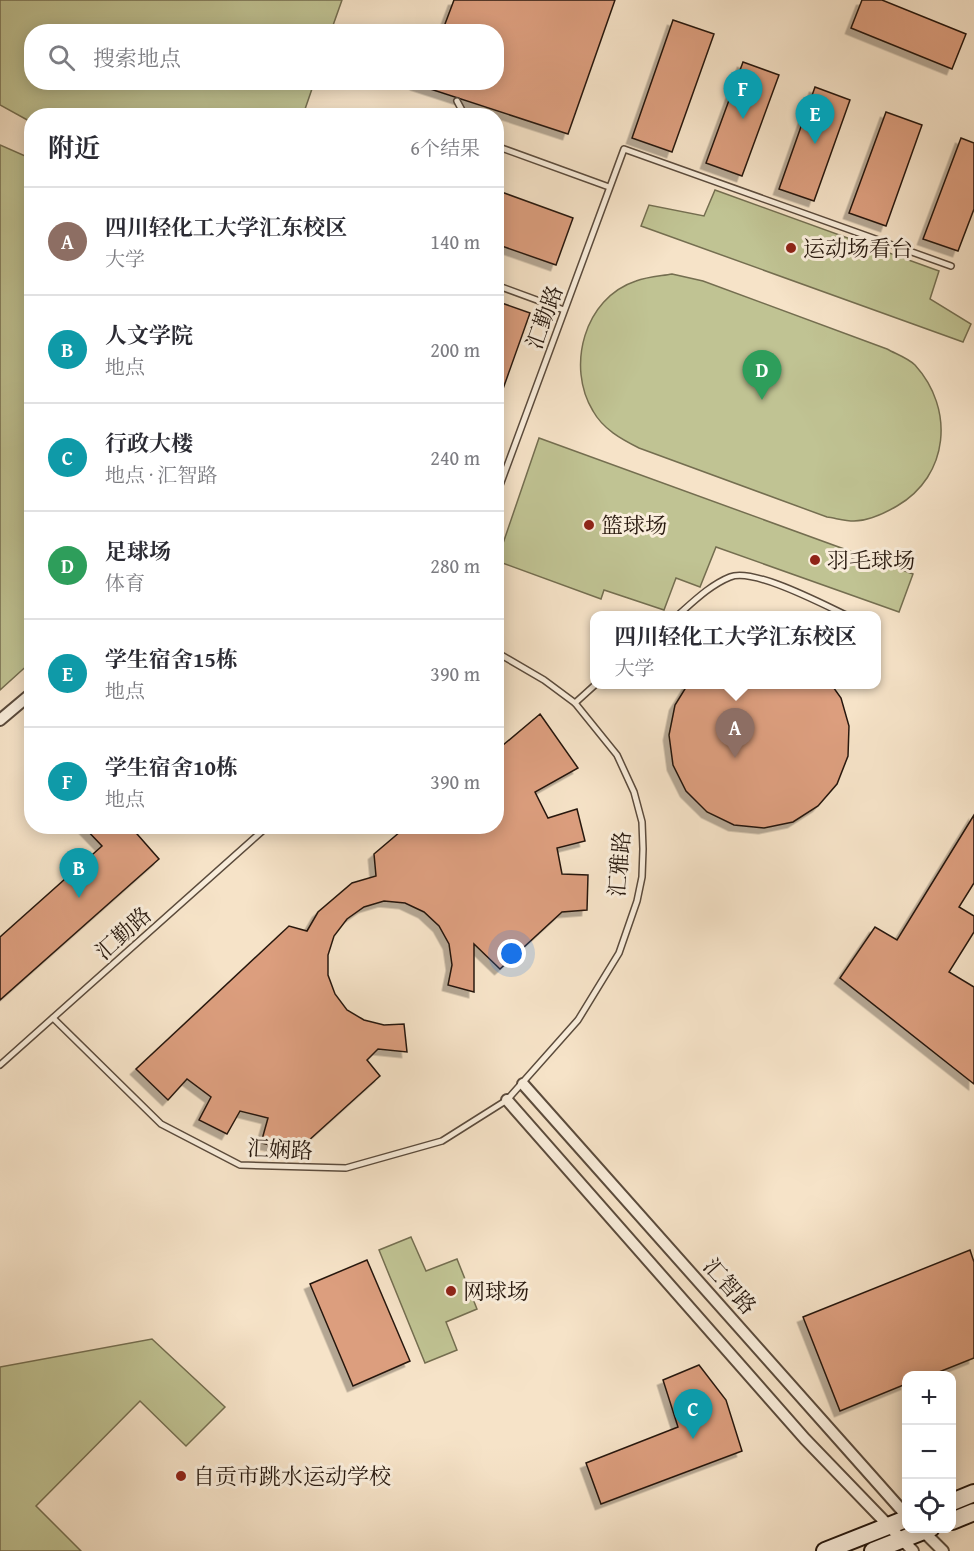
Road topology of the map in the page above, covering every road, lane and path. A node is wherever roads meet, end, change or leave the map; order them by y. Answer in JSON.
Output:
{"nodes":[{"id":1,"x":457,"y":101,"type":"dead end"},
{"id":2,"x":461,"y":108,"type":"edge"},
{"id":3,"x":504,"y":149,"type":"edge"},
{"id":4,"x":609,"y":187,"type":"junction"},
{"id":5,"x":951,"y":266,"type":"dead end"},
{"id":6,"x":504,"y":288,"type":"edge"},
{"id":7,"x":564,"y":310,"type":"junction"},
{"id":8,"x":504,"y":474,"type":"edge"},
{"id":9,"x":682,"y":611,"type":"edge"},
{"id":10,"x":839,"y":611,"type":"edge"},
{"id":11,"x":504,"y":657,"type":"edge"},
{"id":12,"x":590,"y":689,"type":"edge"},
{"id":13,"x":24,"y":700,"type":"edge"},
{"id":14,"x":575,"y":703,"type":"junction"},
{"id":15,"x":0,"y":720,"type":"edge"},
{"id":16,"x":259,"y":834,"type":"edge"},
{"id":17,"x":53,"y":1018,"type":"junction"},
{"id":18,"x":0,"y":1065,"type":"edge"},
{"id":19,"x":523,"y":1084,"type":"junction"},
{"id":20,"x":507,"y":1100,"type":"junction"},
{"id":21,"x":974,"y":1493,"type":"edge"},
{"id":22,"x":956,"y":1500,"type":"edge"},
{"id":23,"x":902,"y":1512,"type":"edge"},
{"id":24,"x":974,"y":1512,"type":"edge"},
{"id":25,"x":902,"y":1519,"type":"edge"},
{"id":26,"x":956,"y":1519,"type":"edge"},
{"id":27,"x":887,"y":1527,"type":"junction"},
{"id":28,"x":921,"y":1533,"type":"edge"},
{"id":29,"x":927,"y":1533,"type":"edge"},
{"id":30,"x":907,"y":1546,"type":"edge"},
{"id":31,"x":825,"y":1551,"type":"edge"},
{"id":32,"x":873,"y":1551,"type":"edge"},
{"id":33,"x":943,"y":1551,"type":"edge"}],
"edges":[{"from":1,"to":2,"type":"lane"},
{"from":3,"to":4,"type":"lane"},
{"from":4,"to":5,"type":"lane","name":"汇勤路"},
{"from":4,"to":7,"type":"lane","name":"汇勤路"},
{"from":6,"to":7,"type":"lane"},
{"from":7,"to":8,"type":"lane","name":"汇勤路"},
{"from":9,"to":10,"type":"lane"},
{"from":11,"to":14,"type":"lane","name":"汇雅路"},
{"from":12,"to":14,"type":"lane"},
{"from":13,"to":15,"type":"street"},
{"from":14,"to":19,"type":"lane","name":"汇雅路"},
{"from":16,"to":17,"type":"lane","name":"汇勤路"},
{"from":17,"to":18,"type":"lane","name":"汇勤路"},
{"from":17,"to":20,"type":"lane","name":"汇娴路"},
{"from":19,"to":20,"type":"lane","name":"汇雅路"},
{"from":19,"to":23,"type":"street","name":"汇智路"},
{"from":20,"to":27,"type":"street","name":"汇智路"},
{"from":21,"to":22,"type":"main road"},
{"from":24,"to":26,"type":"main road"},
{"from":25,"to":27,"type":"main road"},
{"from":27,"to":30,"type":"street","name":"汇智路"},
{"from":27,"to":31,"type":"main road"},
{"from":28,"to":30,"type":"main road"},
{"from":29,"to":33,"type":"street"},
{"from":30,"to":32,"type":"main road"}]}
